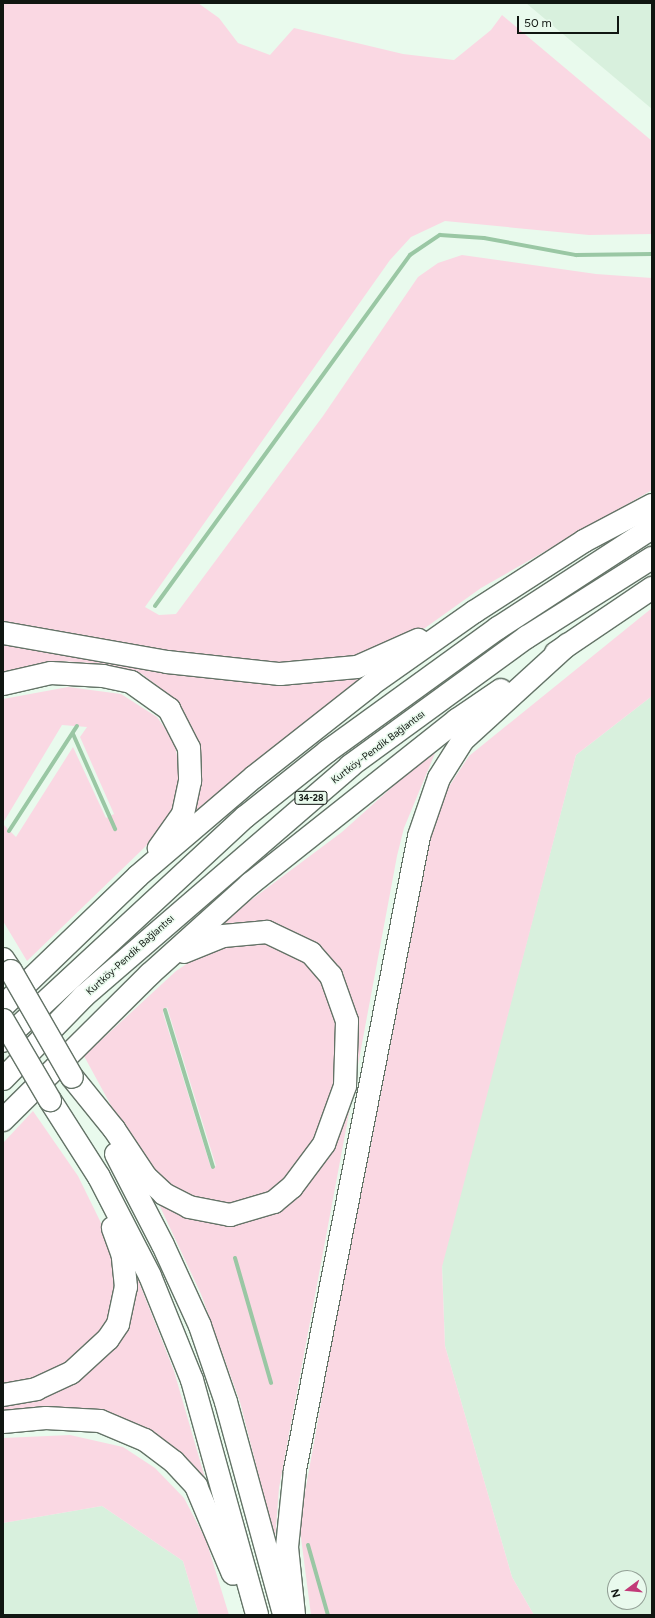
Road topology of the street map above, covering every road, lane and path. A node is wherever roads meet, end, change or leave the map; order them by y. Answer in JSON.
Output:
{"nodes":[{"id":1,"x":652,"y":505,"type":"edge"},
{"id":2,"x":652,"y":528,"type":"edge"},
{"id":3,"x":652,"y":558,"type":"edge"},
{"id":4,"x":652,"y":588,"type":"edge"},
{"id":5,"x":474,"y":612,"type":"junction"},
{"id":6,"x":3,"y":633,"type":"edge"},
{"id":7,"x":567,"y":645,"type":"junction"},
{"id":8,"x":3,"y":684,"type":"edge"},
{"id":9,"x":138,"y":876,"type":"junction"},
{"id":10,"x":7,"y":965,"type":"edge"},
{"id":11,"x":150,"y":974,"type":"junction"},
{"id":12,"x":3,"y":1006,"type":"edge"},
{"id":13,"x":3,"y":1020,"type":"edge"},
{"id":14,"x":3,"y":1042,"type":"edge"},
{"id":15,"x":72,"y":1077,"type":"junction"},
{"id":16,"x":3,"y":1079,"type":"edge"},
{"id":17,"x":3,"y":1120,"type":"edge"},
{"id":18,"x":99,"y":1177,"type":"junction"},
{"id":19,"x":3,"y":1395,"type":"edge"},
{"id":20,"x":3,"y":1422,"type":"edge"},
{"id":21,"x":249,"y":1615,"type":"edge"},
{"id":22,"x":257,"y":1615,"type":"edge"},
{"id":23,"x":284,"y":1615,"type":"edge"},
{"id":24,"x":294,"y":1615,"type":"edge"}],
"edges":[{"from":1,"to":5,"type":"highway"},
{"from":2,"to":14,"type":"highway","number":"34-28"},
{"from":3,"to":16,"type":"highway","name":"Kurtköy-Pendik Bağlantısı","number":"34-28"},
{"from":4,"to":7,"type":"highway"},
{"from":5,"to":6,"type":"highway"},
{"from":5,"to":9,"type":"highway"},
{"from":7,"to":11,"type":"highway"},
{"from":7,"to":24,"type":"highway"},
{"from":8,"to":9,"type":"highway"},
{"from":9,"to":12,"type":"highway"},
{"from":10,"to":15,"type":"highway","bridge":true},
{"from":11,"to":15,"type":"highway"},
{"from":11,"to":17,"type":"highway"},
{"from":13,"to":18,"type":"highway","bridge":true},
{"from":15,"to":23,"type":"highway"},
{"from":18,"to":19,"type":"highway"},
{"from":18,"to":22,"type":"highway"},
{"from":20,"to":21,"type":"highway"}]}
